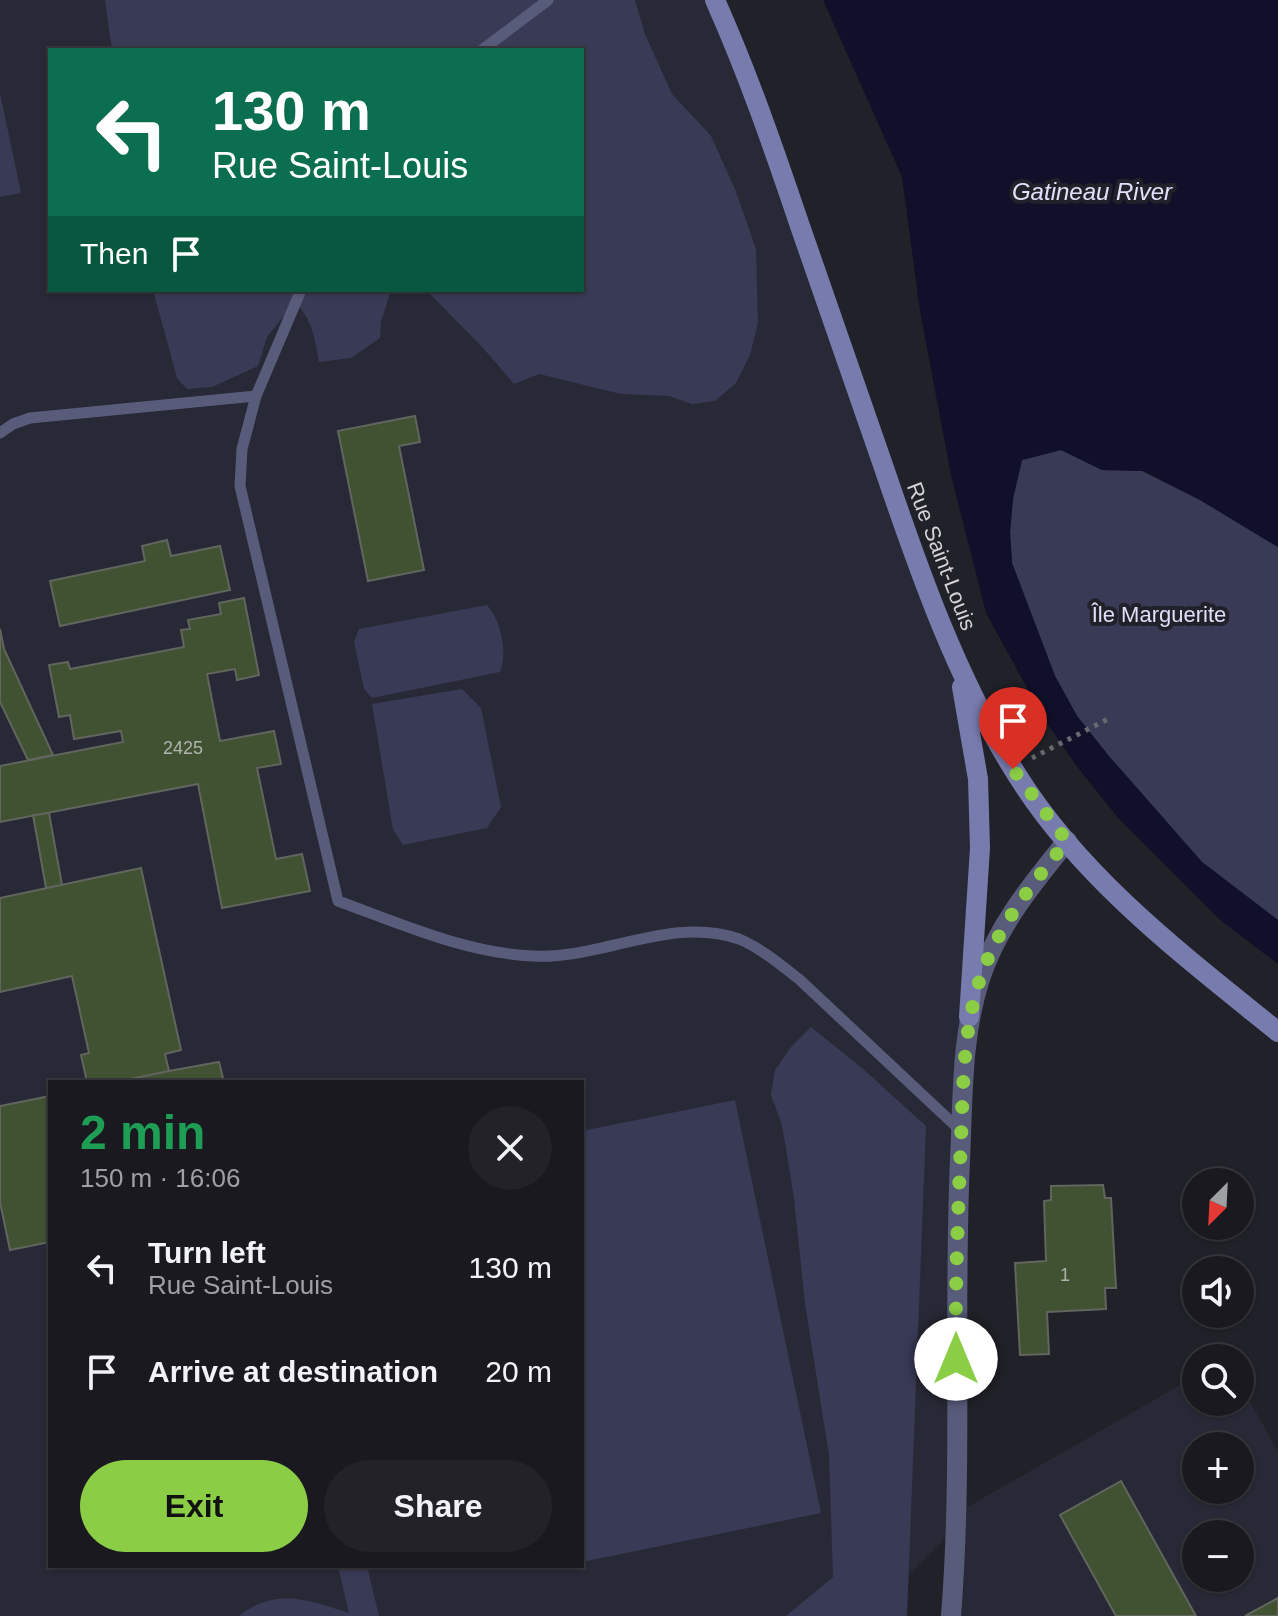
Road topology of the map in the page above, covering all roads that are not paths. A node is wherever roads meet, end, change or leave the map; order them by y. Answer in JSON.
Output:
{"nodes":[{"id":1,"x":548,"y":0,"type":"edge"},
{"id":2,"x":715,"y":0,"type":"edge"},
{"id":3,"x":485,"y":48,"type":"edge"},
{"id":4,"x":300,"y":292,"type":"edge"},
{"id":5,"x":256,"y":396,"type":"junction"},
{"id":6,"x":0,"y":433,"type":"edge"},
{"id":7,"x":957,"y":660,"type":"junction"},
{"id":8,"x":1067,"y":841,"type":"junction"},
{"id":9,"x":969,"y":1017,"type":"junction"},
{"id":10,"x":1278,"y":1032,"type":"edge"},
{"id":11,"x":961,"y":1132,"type":"junction"},
{"id":12,"x":951,"y":1616,"type":"edge"}],
"edges":[{"from":1,"to":3,"type":"lane"},
{"from":2,"to":7,"type":"main road","name":"Rue Saint-Louis"},
{"from":4,"to":5,"type":"lane"},
{"from":5,"to":6,"type":"lane"},
{"from":5,"to":11,"type":"lane"},
{"from":7,"to":8,"type":"main road","name":"Rue Saint-Louis"},
{"from":7,"to":9,"type":"main road"},
{"from":8,"to":9,"type":"street"},
{"from":8,"to":10,"type":"main road","name":"Rue Saint-Louis"},
{"from":9,"to":11,"type":"street"},
{"from":11,"to":12,"type":"street"}]}
